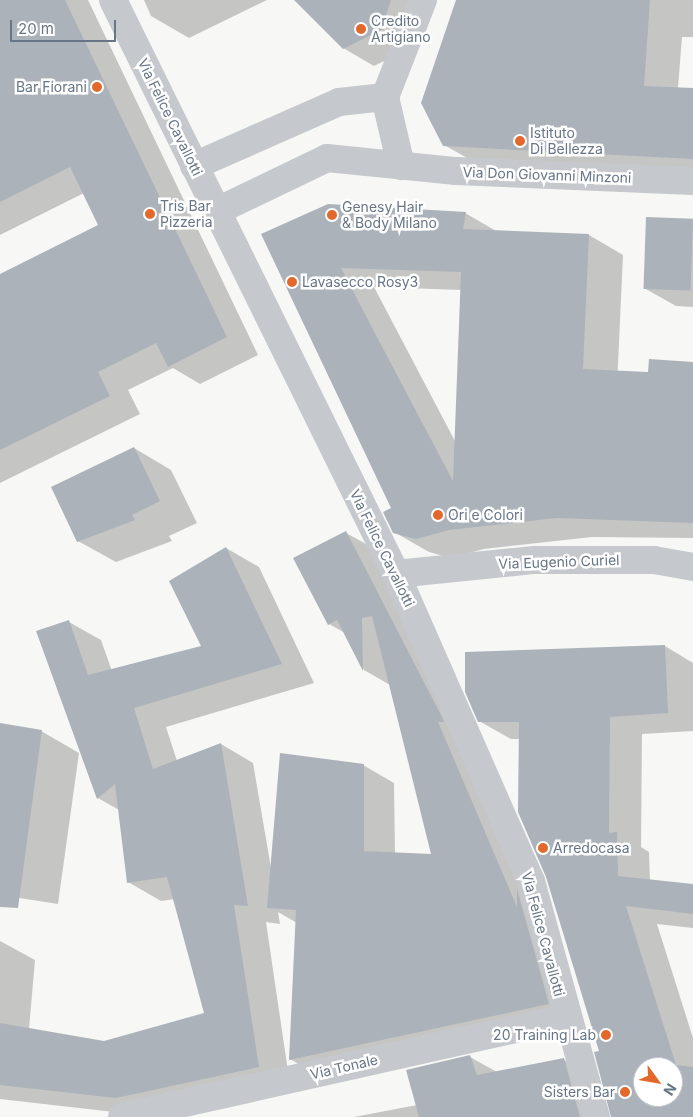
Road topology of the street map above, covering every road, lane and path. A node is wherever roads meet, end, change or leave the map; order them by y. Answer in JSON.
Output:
{"nodes":[{"id":1,"x":112,"y":0,"type":"edge"},
{"id":2,"x":423,"y":0,"type":"edge"},
{"id":3,"x":385,"y":97,"type":"junction"},
{"id":4,"x":194,"y":166,"type":"junction"},
{"id":5,"x":401,"y":166,"type":"junction"},
{"id":6,"x":693,"y":181,"type":"edge"},
{"id":7,"x":217,"y":211,"type":"junction"},
{"id":8,"x":693,"y":568,"type":"edge"},
{"id":9,"x":396,"y":574,"type":"junction"},
{"id":10,"x":566,"y":1018,"type":"junction"},
{"id":11,"x":122,"y":1117,"type":"edge"},
{"id":12,"x":596,"y":1117,"type":"edge"}],
"edges":[{"from":1,"to":4,"type":"street","name":"Via Felice Cavallotti"},
{"from":2,"to":3,"type":"street"},
{"from":3,"to":4,"type":"street"},
{"from":3,"to":5,"type":"street"},
{"from":4,"to":7,"type":"street","name":"Via Felice Cavallotti"},
{"from":5,"to":6,"type":"street","name":"Via Don Giovanni Minzoni"},
{"from":5,"to":7,"type":"street","name":"Via Don Giovanni Minzoni"},
{"from":7,"to":9,"type":"street","name":"Via Felice Cavallotti"},
{"from":8,"to":9,"type":"street","name":"Via Eugenio Curiel"},
{"from":9,"to":10,"type":"street","name":"Via Felice Cavallotti"},
{"from":10,"to":11,"type":"street","name":"Via Tonale"},
{"from":10,"to":12,"type":"street","name":"Via Felice Cavallotti"}]}
